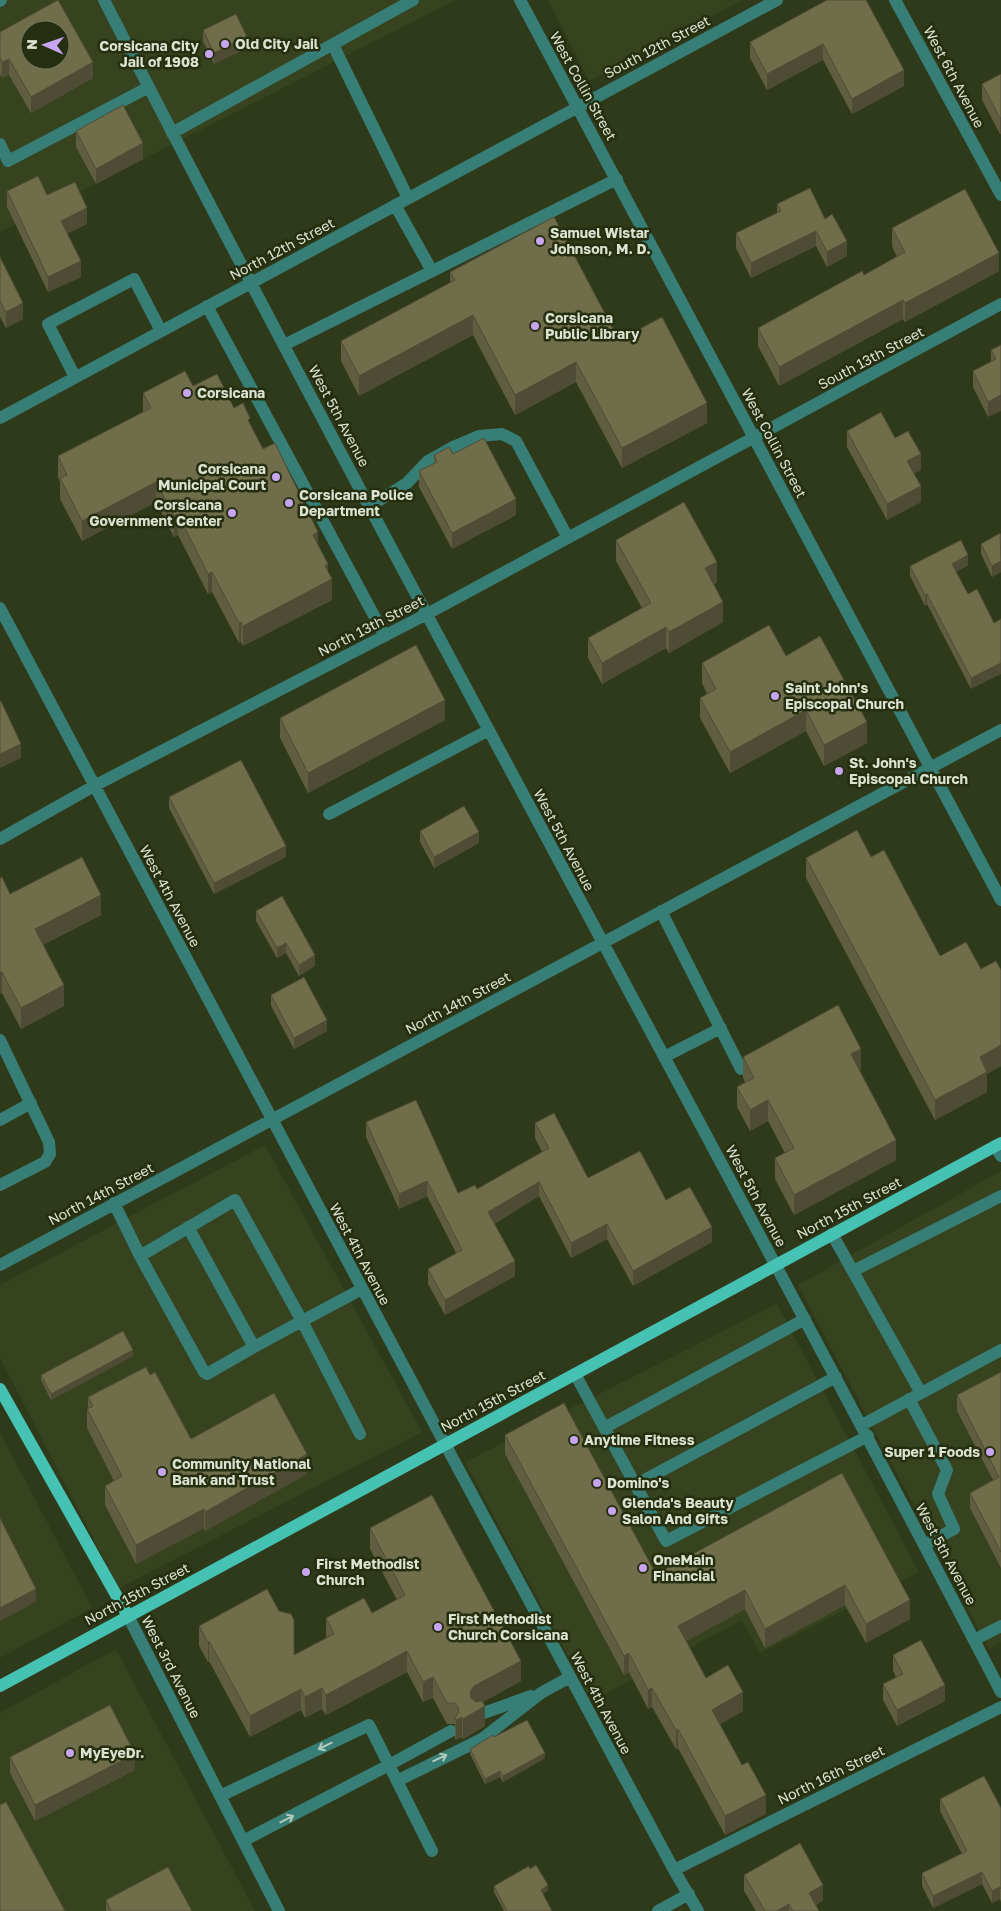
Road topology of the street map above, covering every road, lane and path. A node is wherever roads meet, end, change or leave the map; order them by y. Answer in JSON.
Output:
{"nodes":[{"id":1,"x":104,"y":0,"type":"edge"},
{"id":2,"x":413,"y":0,"type":"edge"},
{"id":3,"x":520,"y":0,"type":"edge"},
{"id":4,"x":777,"y":0,"type":"edge"},
{"id":5,"x":895,"y":0,"type":"edge"},
{"id":6,"x":333,"y":45,"type":"junction"},
{"id":7,"x":149,"y":87,"type":"junction"},
{"id":8,"x":578,"y":106,"type":"junction"},
{"id":9,"x":172,"y":133,"type":"junction"},
{"id":10,"x":0,"y":144,"type":"edge"},
{"id":11,"x":617,"y":179,"type":"junction"},
{"id":12,"x":1001,"y":195,"type":"edge"},
{"id":13,"x":408,"y":198,"type":"junction"},
{"id":14,"x":395,"y":205,"type":"junction"},
{"id":15,"x":432,"y":271,"type":"junction"},
{"id":16,"x":251,"y":282,"type":"junction"},
{"id":17,"x":1001,"y":304,"type":"edge"},
{"id":18,"x":207,"y":306,"type":"junction"},
{"id":19,"x":161,"y":331,"type":"junction"},
{"id":20,"x":284,"y":345,"type":"junction"},
{"id":21,"x":75,"y":377,"type":"junction"},
{"id":22,"x":0,"y":418,"type":"edge"},
{"id":23,"x":754,"y":438,"type":"junction"},
{"id":24,"x":370,"y":506,"type":"junction"},
{"id":25,"x":568,"y":538,"type":"junction"},
{"id":26,"x":0,"y":608,"type":"edge"},
{"id":27,"x":427,"y":614,"type":"junction"},
{"id":28,"x":385,"y":636,"type":"junction"},
{"id":29,"x":488,"y":730,"type":"junction"},
{"id":30,"x":1001,"y":730,"type":"edge"},
{"id":31,"x":930,"y":768,"type":"junction"},
{"id":32,"x":94,"y":786,"type":"junction"},
{"id":33,"x":329,"y":814,"type":"dead end"},
{"id":34,"x":0,"y":839,"type":"edge"},
{"id":35,"x":1001,"y":900,"type":"edge"},
{"id":36,"x":662,"y":911,"type":"junction"},
{"id":37,"x":602,"y":943,"type":"junction"},
{"id":38,"x":721,"y":1028,"type":"junction"},
{"id":39,"x":0,"y":1040,"type":"edge"},
{"id":40,"x":664,"y":1058,"type":"junction"},
{"id":41,"x":5,"y":1065,"type":"edge"},
{"id":42,"x":741,"y":1069,"type":"dead end"},
{"id":43,"x":31,"y":1104,"type":"junction"},
{"id":44,"x":272,"y":1119,"type":"junction"},
{"id":45,"x":0,"y":1120,"type":"edge"},
{"id":46,"x":999,"y":1148,"type":"edge"},
{"id":47,"x":0,"y":1184,"type":"edge"},
{"id":48,"x":1001,"y":1196,"type":"edge"},
{"id":49,"x":114,"y":1203,"type":"junction"},
{"id":50,"x":188,"y":1227,"type":"junction"},
{"id":51,"x":832,"y":1234,"type":"junction"},
{"id":52,"x":140,"y":1256,"type":"junction"},
{"id":53,"x":0,"y":1264,"type":"edge"},
{"id":54,"x":776,"y":1264,"type":"junction"},
{"id":55,"x":853,"y":1270,"type":"junction"},
{"id":56,"x":362,"y":1289,"type":"junction"},
{"id":57,"x":806,"y":1319,"type":"junction"},
{"id":58,"x":302,"y":1321,"type":"junction"},
{"id":59,"x":254,"y":1347,"type":"junction"},
{"id":60,"x":1001,"y":1350,"type":"edge"},
{"id":61,"x":575,"y":1374,"type":"junction"},
{"id":62,"x":836,"y":1377,"type":"junction"},
{"id":63,"x":0,"y":1389,"type":"edge"},
{"id":64,"x":915,"y":1396,"type":"junction"},
{"id":65,"x":604,"y":1428,"type":"junction"},
{"id":66,"x":865,"y":1431,"type":"junction"},
{"id":67,"x":360,"y":1434,"type":"dead end"},
{"id":68,"x":445,"y":1444,"type":"junction"},
{"id":69,"x":635,"y":1485,"type":"junction"},
{"id":70,"x":924,"y":1545,"type":"junction"},
{"id":71,"x":128,"y":1616,"type":"junction"},
{"id":72,"x":1001,"y":1626,"type":"edge"},
{"id":73,"x":974,"y":1640,"type":"junction"},
{"id":74,"x":570,"y":1677,"type":"junction"},
{"id":75,"x":0,"y":1686,"type":"edge"},
{"id":76,"x":1001,"y":1692,"type":"edge"},
{"id":77,"x":541,"y":1693,"type":"junction"},
{"id":78,"x":1001,"y":1707,"type":"edge"},
{"id":79,"x":478,"y":1715,"type":"edge"},
{"id":80,"x":451,"y":1730,"type":"dead end"},
{"id":81,"x":390,"y":1765,"type":"junction"},
{"id":82,"x":397,"y":1781,"type":"junction"},
{"id":83,"x":220,"y":1796,"type":"junction"},
{"id":84,"x":243,"y":1841,"type":"junction"},
{"id":85,"x":432,"y":1851,"type":"dead end"},
{"id":86,"x":674,"y":1870,"type":"junction"},
{"id":87,"x":689,"y":1894,"type":"junction"},
{"id":88,"x":279,"y":1911,"type":"edge"},
{"id":89,"x":658,"y":1911,"type":"edge"},
{"id":90,"x":698,"y":1911,"type":"edge"}],
"edges":[{"from":1,"to":7,"type":"street","name":"West 5th Avenue"},
{"from":2,"to":6,"type":"street"},
{"from":3,"to":8,"type":"street","name":"West Collin Street"},
{"from":4,"to":8,"type":"street","name":"South 12th Street"},
{"from":5,"to":12,"type":"street","name":"West 6th Avenue"},
{"from":6,"to":9,"type":"street"},
{"from":6,"to":13,"type":"street"},
{"from":7,"to":9,"type":"street","name":"West 5th Avenue"},
{"from":7,"to":10,"type":"street"},
{"from":8,"to":11,"type":"street","name":"West Collin Street"},
{"from":8,"to":13,"type":"street","name":"North 12th Street"},
{"from":9,"to":16,"type":"street","name":"West 5th Avenue"},
{"from":11,"to":15,"type":"street"},
{"from":11,"to":23,"type":"street","name":"West Collin Street"},
{"from":13,"to":14,"type":"street","name":"North 12th Street"},
{"from":14,"to":15,"type":"street"},
{"from":14,"to":16,"type":"street","name":"North 12th Street"},
{"from":15,"to":20,"type":"street"},
{"from":16,"to":18,"type":"street","name":"North 12th Street"},
{"from":16,"to":20,"type":"street","name":"West 5th Avenue"},
{"from":17,"to":23,"type":"street","name":"South 13th Street"},
{"from":18,"to":19,"type":"street","name":"North 12th Street"},
{"from":18,"to":28,"type":"street"},
{"from":19,"to":21,"type":"street","name":"North 12th Street"},
{"from":19,"to":21,"type":"street"},
{"from":20,"to":24,"type":"street","name":"West 5th Avenue"},
{"from":21,"to":22,"type":"street","name":"North 12th Street"},
{"from":23,"to":25,"type":"street","name":"North 13th Street"},
{"from":23,"to":31,"type":"street","name":"West Collin Street"},
{"from":24,"to":25,"type":"street"},
{"from":24,"to":27,"type":"street","name":"West 5th Avenue"},
{"from":25,"to":27,"type":"street","name":"North 13th Street"},
{"from":26,"to":32,"type":"street","name":"West 4th Avenue"},
{"from":27,"to":28,"type":"street","name":"North 13th Street"},
{"from":27,"to":29,"type":"street","name":"West 5th Avenue"},
{"from":28,"to":32,"type":"street","name":"North 13th Street"},
{"from":29,"to":33,"type":"street"},
{"from":29,"to":37,"type":"street","name":"West 5th Avenue"},
{"from":30,"to":31,"type":"street","name":"North 14th Street"},
{"from":31,"to":35,"type":"street","name":"West Collin Street"},
{"from":31,"to":36,"type":"street","name":"North 14th Street"},
{"from":32,"to":34,"type":"street","name":"North 13th Street"},
{"from":32,"to":44,"type":"street","name":"West 4th Avenue"},
{"from":36,"to":37,"type":"street","name":"North 14th Street"},
{"from":36,"to":38,"type":"street"},
{"from":37,"to":40,"type":"street","name":"West 5th Avenue"},
{"from":37,"to":44,"type":"street","name":"North 14th Street"},
{"from":38,"to":40,"type":"street"},
{"from":38,"to":42,"type":"street"},
{"from":39,"to":41,"type":"street"},
{"from":40,"to":54,"type":"street","name":"West 5th Avenue"},
{"from":41,"to":43,"type":"street"},
{"from":43,"to":45,"type":"street"},
{"from":43,"to":47,"type":"street"},
{"from":44,"to":49,"type":"street","name":"North 14th Street"},
{"from":44,"to":56,"type":"street","name":"West 4th Avenue"},
{"from":46,"to":51,"type":"main road","name":"North 15th Street"},
{"from":48,"to":55,"type":"street"},
{"from":49,"to":52,"type":"street"},
{"from":49,"to":53,"type":"street","name":"North 14th Street"},
{"from":50,"to":52,"type":"street"},
{"from":50,"to":58,"type":"street"},
{"from":50,"to":59,"type":"street"},
{"from":51,"to":54,"type":"main road","name":"North 15th Street"},
{"from":51,"to":55,"type":"street"},
{"from":52,"to":59,"type":"street"},
{"from":54,"to":57,"type":"street","name":"West 5th Avenue"},
{"from":54,"to":61,"type":"main road","name":"North 15th Street"},
{"from":55,"to":64,"type":"street"},
{"from":56,"to":58,"type":"street"},
{"from":56,"to":68,"type":"street","name":"West 4th Avenue"},
{"from":57,"to":62,"type":"street","name":"West 5th Avenue"},
{"from":57,"to":65,"type":"street"},
{"from":58,"to":59,"type":"street"},
{"from":58,"to":67,"type":"street"},
{"from":60,"to":64,"type":"street"},
{"from":61,"to":65,"type":"street"},
{"from":61,"to":68,"type":"main road","name":"North 15th Street"},
{"from":62,"to":66,"type":"street","name":"West 5th Avenue"},
{"from":62,"to":69,"type":"street"},
{"from":63,"to":71,"type":"main road","name":"West 3rd Avenue"},
{"from":64,"to":66,"type":"street"},
{"from":64,"to":70,"type":"street"},
{"from":65,"to":69,"type":"street"},
{"from":66,"to":69,"type":"street"},
{"from":66,"to":70,"type":"street","name":"West 5th Avenue"},
{"from":68,"to":71,"type":"main road","name":"North 15th Street"},
{"from":68,"to":74,"type":"street","name":"West 4th Avenue"},
{"from":70,"to":73,"type":"street","name":"West 5th Avenue"},
{"from":71,"to":75,"type":"main road","name":"North 15th Street"},
{"from":71,"to":83,"type":"street","name":"West 3rd Avenue"},
{"from":72,"to":73,"type":"street"},
{"from":73,"to":76,"type":"street","name":"West 5th Avenue"},
{"from":74,"to":77,"type":"street"},
{"from":74,"to":86,"type":"street","name":"West 4th Avenue"},
{"from":77,"to":79,"type":"street"},
{"from":82,"to":77,"type":"street","one_way":true},
{"from":78,"to":86,"type":"street","name":"North 16th Street"},
{"from":80,"to":81,"type":"street"},
{"from":81,"to":82,"type":"street"},
{"from":81,"to":83,"type":"street","one_way":true},
{"from":84,"to":81,"type":"street","one_way":true},
{"from":82,"to":85,"type":"street"},
{"from":83,"to":84,"type":"street","name":"West 3rd Avenue"},
{"from":84,"to":88,"type":"street","name":"West 3rd Avenue"},
{"from":86,"to":87,"type":"street","name":"West 4th Avenue"},
{"from":87,"to":89,"type":"street"},
{"from":87,"to":90,"type":"street","name":"West 4th Avenue"}]}
